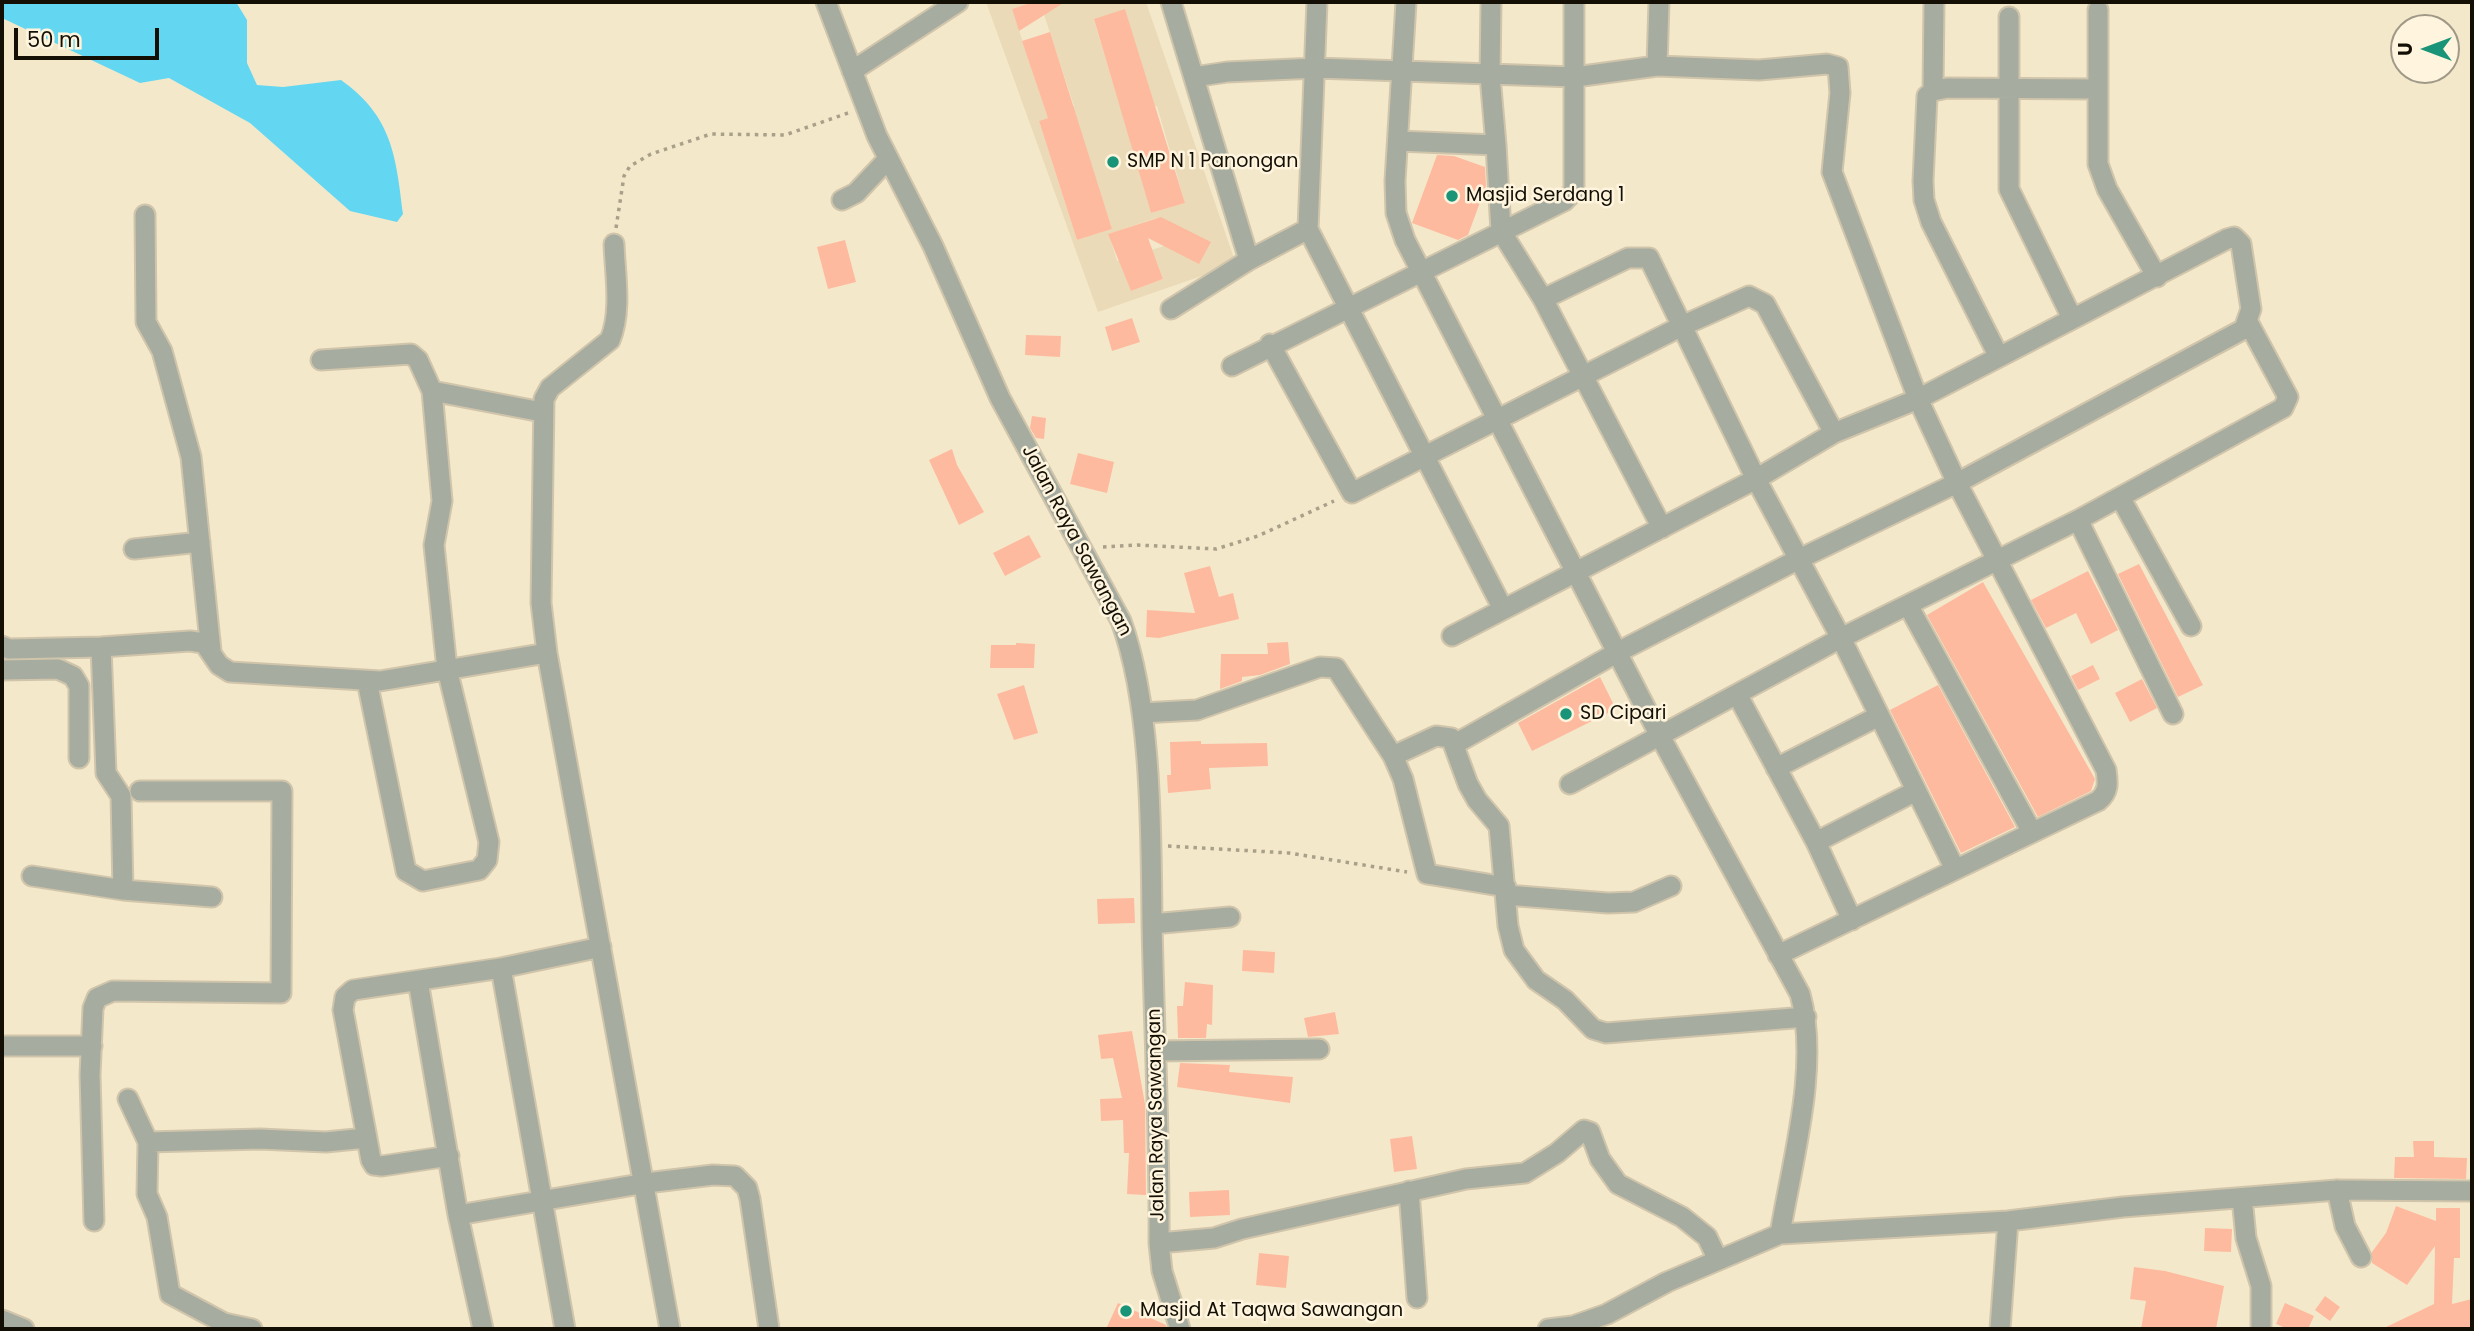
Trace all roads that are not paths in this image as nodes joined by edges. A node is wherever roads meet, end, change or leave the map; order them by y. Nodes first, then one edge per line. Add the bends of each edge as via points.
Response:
1 (826, 2) edge
2 (958, 2) edge
3 (1171, 2) edge
4 (1317, 2) edge
5 (1406, 2) edge
6 (1491, 2) edge
7 (1574, 2) edge
8 (1659, 2) edge
9 (1934, 2) edge
10 (2098, 10) dead end
11 (2009, 17) dead end
12 (1657, 66) junction
13 (1316, 68) junction
14 (852, 71) junction
15 (1404, 72) junction
16 (1490, 76) junction
17 (1575, 77) junction
18 (1194, 78) junction
19 (2009, 89) junction
20 (2098, 89) junction
21 (1933, 91) junction
22 (1398, 141) junction
23 (1496, 145) junction
24 (888, 159) junction
25 (842, 200) dead end
26 (145, 215) dead end
27 (1308, 229) junction
28 (1501, 231) junction
29 (614, 244) road end
30 (1249, 260) junction
31 (1421, 274) junction
32 (2157, 277) junction
33 (1543, 299) junction
34 (1171, 309) dead end
35 (1347, 309) junction
36 (2072, 318) junction
37 (1684, 324) junction
38 (2249, 324) junction
39 (1270, 344) junction
40 (1998, 355) junction
41 (321, 360) dead end
42 (1232, 366) dead end
43 (1583, 376) junction
44 (432, 391) junction
45 (1918, 399) junction
46 (542, 412) junction
47 (1500, 419) junction
48 (1834, 433) junction
49 (1426, 458) junction
50 (1756, 479) junction
51 (1957, 483) junction
52 (2120, 497) junction
53 (2078, 520) junction
54 (1662, 528) junction
55 (200, 542) junction
56 (134, 549) dead end
57 (1797, 560) junction
58 (1998, 561) junction
59 (1574, 571) junction
60 (1909, 607) junction
61 (1503, 609) junction
62 (2191, 626) dead end
63 (1452, 636) dead end
64 (1841, 638) junction
65 (2, 646) edge
66 (101, 648) junction
67 (211, 651) junction
68 (1618, 652) junction
69 (547, 653) junction
70 (447, 669) junction
71 (2, 670) edge
72 (354, 681) junction
73 (1738, 695) junction
74 (1142, 713) junction
75 (2173, 714) dead end
76 (1877, 716) junction
77 (1660, 736) junction
78 (1455, 744) junction
79 (1393, 756) junction
80 (79, 758) dead end
81 (1776, 768) junction
82 (1570, 784) dead end
83 (140, 791) dead end
84 (1916, 791) junction
85 (2032, 832) junction
86 (1816, 842) junction
87 (1955, 869) junction
88 (32, 876) dead end
89 (1671, 886) dead end
90 (123, 890) junction
91 (1506, 891) junction
92 (212, 897) dead end
93 (1230, 917) dead end
94 (1852, 920) junction
95 (1152, 923) junction
96 (601, 947) junction
97 (1778, 955) junction
98 (501, 968) junction
99 (418, 981) junction
100 (1806, 1017) junction
101 (2, 1046) edge
102 (92, 1046) junction
103 (1319, 1049) dead end
104 (1156, 1051) junction
105 (128, 1100) dead end
106 (366, 1138) junction
107 (148, 1142) junction
108 (449, 1156) junction
109 (646, 1183) junction
110 (2337, 1190) junction
111 (1409, 1191) junction
112 (2472, 1191) edge
113 (2242, 1198) junction
114 (543, 1199) junction
115 (458, 1215) junction
116 (94, 1221) dead end
117 (2008, 1221) junction
118 (1780, 1234) junction
119 (1159, 1242) junction
120 (2361, 1257) dead end
121 (1718, 1260) junction
122 (1417, 1298) dead end
123 (2, 1320) edge
124 (23, 1329) edge
125 (252, 1329) edge
126 (483, 1329) edge
127 (565, 1329) edge
128 (670, 1329) edge
129 (769, 1329) edge
130 (1180, 1329) edge
131 (1548, 1329) edge
132 (2000, 1329) edge
133 (2261, 1329) edge

1 - 14 street, Jalan Raya Sawangan
2 - 14 street
3 - 18 street
4 - 13 street
5 - 15 street
6 - 16 street
7 - 17 street
8 - 12 street
9 - 21 street
10 - 20 street
11 - 19 street
12 - 17 street
12 - 45 street via 1838,67 1841,76 1832,172
13 - 15 street
13 - 18 street
13 - 27 street
14 - 24 street, Jalan Raya Sawangan
15 - 16 street
15 - 22 street
16 - 17 street
16 - 23 street
17 - 28 street via 1574,191 1564,201
18 - 30 street
19 - 20 street
19 - 21 street
19 - 36 street via 2009,189
20 - 32 street via 2096,152 2101,177
21 - 40 street via 1924,107 1924,200
22 - 23 street
22 - 31 street via 1396,213
23 - 28 street
24 - 25 street via 863,187
24 - 74 street, Jalan Raya Sawangan via 933,246 1000,398 1126,634
26 - 55 street via 146,322 162,351 176,395 191,457
27 - 30 street
27 - 35 street
28 - 31 street
28 - 33 street
29 - 46 street via 616,291 610,340 551,388
30 - 34 street
31 - 35 street
31 - 47 street
32 - 36 street
32 - 38 street via 2234,237 2244,251
33 - 37 street via 1628,258 1643,257 1653,262
33 - 43 street
35 - 39 street
35 - 49 street
36 - 40 street
37 - 43 street
37 - 48 street via 1741,297 1760,299
37 - 50 street
38 - 51 street
38 - 52 street via 2288,403
39 - 42 street
39 - 49 street via 1352,493
40 - 45 street
41 - 44 street via 411,354
43 - 47 street
43 - 54 street
44 - 46 street
44 - 70 street via 442,501 434,545
45 - 48 street
45 - 51 street
46 - 69 street via 541,603
47 - 49 street
47 - 59 street
48 - 50 street
49 - 61 street
50 - 54 street
50 - 57 street
51 - 57 street
51 - 58 street
52 - 53 street
52 - 62 street
53 - 58 street
53 - 75 street
54 - 59 street
55 - 56 street
55 - 67 street
57 - 64 street
57 - 68 street
58 - 60 street
58 - 85 street via 2106,770 2105,795
59 - 61 street
59 - 68 street
60 - 64 street
60 - 85 street
61 - 63 street
64 - 73 street
64 - 76 street
65 - 66 street
66 - 67 street via 190,641 204,643
66 - 90 street via 106,773 121,796
67 - 72 street via 230,672
68 - 77 street
68 - 78 street
69 - 70 street
69 - 96 street
70 - 72 street
70 - 72 street via 488,854 479,870 423,881 406,871
71 - 80 street via 58,669 73,676 79,685
73 - 77 street
73 - 81 street
74 - 79 street via 1197,710 1320,667 1336,668
74 - 95 street, Jalan Raya Sawangan
76 - 81 street
76 - 84 street
77 - 82 street
77 - 97 street
78 - 79 street via 1451,738 1436,736
78 - 91 street via 1468,784 1499,826
79 - 91 street via 1427,874
81 - 86 street
83 - 102 street via 282,791 281,993 113,991 97,998 93,1008
84 - 86 street
84 - 87 street
85 - 87 street
86 - 94 street
87 - 94 street
88 - 90 street
89 - 91 street via 1634,902 1608,903
90 - 92 street
91 - 100 street via 1514,950 1536,980 1565,1000 1593,1029 1606,1033
93 - 95 street
94 - 97 street
95 - 104 street, Jalan Raya Sawangan
96 - 98 street
96 - 109 street
97 - 100 street via 1800,994
98 - 99 street
98 - 114 street
99 - 106 street via 353,990 345,997 343,1010
99 - 108 street
100 - 118 street via 1807,1065
101 - 102 street
102 - 116 street
103 - 104 street
104 - 119 street, Jalan Raya Sawangan
105 - 107 street
106 - 107 street
106 - 108 street via 374,1165
107 - 125 street via 147,1194 157,1217 170,1294 224,1323
108 - 115 street
109 - 114 street
109 - 128 street
109 - 129 street via 713,1175 743,1181 750,1199
110 - 112 street
110 - 113 street
110 - 120 street via 2345,1226
111 - 119 street via 1214,1238
111 - 121 street via 1525,1173 1557,1153 1580,1131 1588,1130 1600,1159 1618,1184 1682,1217 1707,1237
111 - 122 street
113 - 117 street
113 - 133 street via 2246,1238 2260,1280
114 - 115 street
114 - 127 street
115 - 126 street
117 - 118 street
117 - 132 street
118 - 121 street
119 - 130 street, Jalan Raya Sawangan via 1162,1271
121 - 131 street via 1607,1314
123 - 124 street

